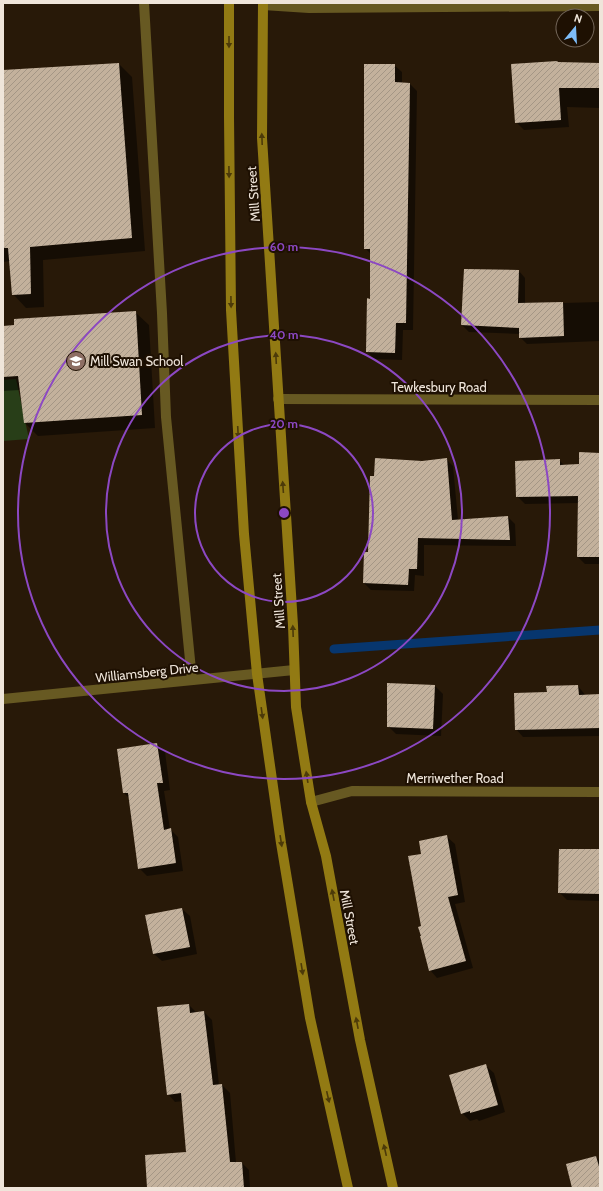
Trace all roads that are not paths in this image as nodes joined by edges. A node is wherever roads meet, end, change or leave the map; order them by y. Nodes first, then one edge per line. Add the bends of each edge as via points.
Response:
1 (144, 3) edge
2 (229, 3) edge
3 (263, 4) edge
4 (600, 6) edge
5 (278, 399) junction
6 (600, 400) edge
7 (294, 670) junction
8 (257, 674) junction
9 (192, 680) junction
10 (3, 700) edge
11 (600, 792) edge
12 (311, 802) junction
13 (348, 1188) edge
14 (393, 1188) edge

1 - 9 street via 166,417
2 -> 8 main road, Mill Street via 231,310 244,534
3 - 4 street via 309,8
5 -> 3 main road, Mill Street via 262,138
5 - 6 street, Tewkesbury Road
7 -> 5 main road, Mill Street
7 - 8 street, Williamsberg Drive
12 -> 7 main road, Mill Street via 296,707
8 - 9 street, Williamsberg Drive
8 -> 13 main road, Mill Street via 281,843 310,1018
9 - 10 street, Williamsberg Drive
11 - 12 street, Merriwether Road via 352,791
14 -> 12 main road, Mill Street via 360,1040 326,856

